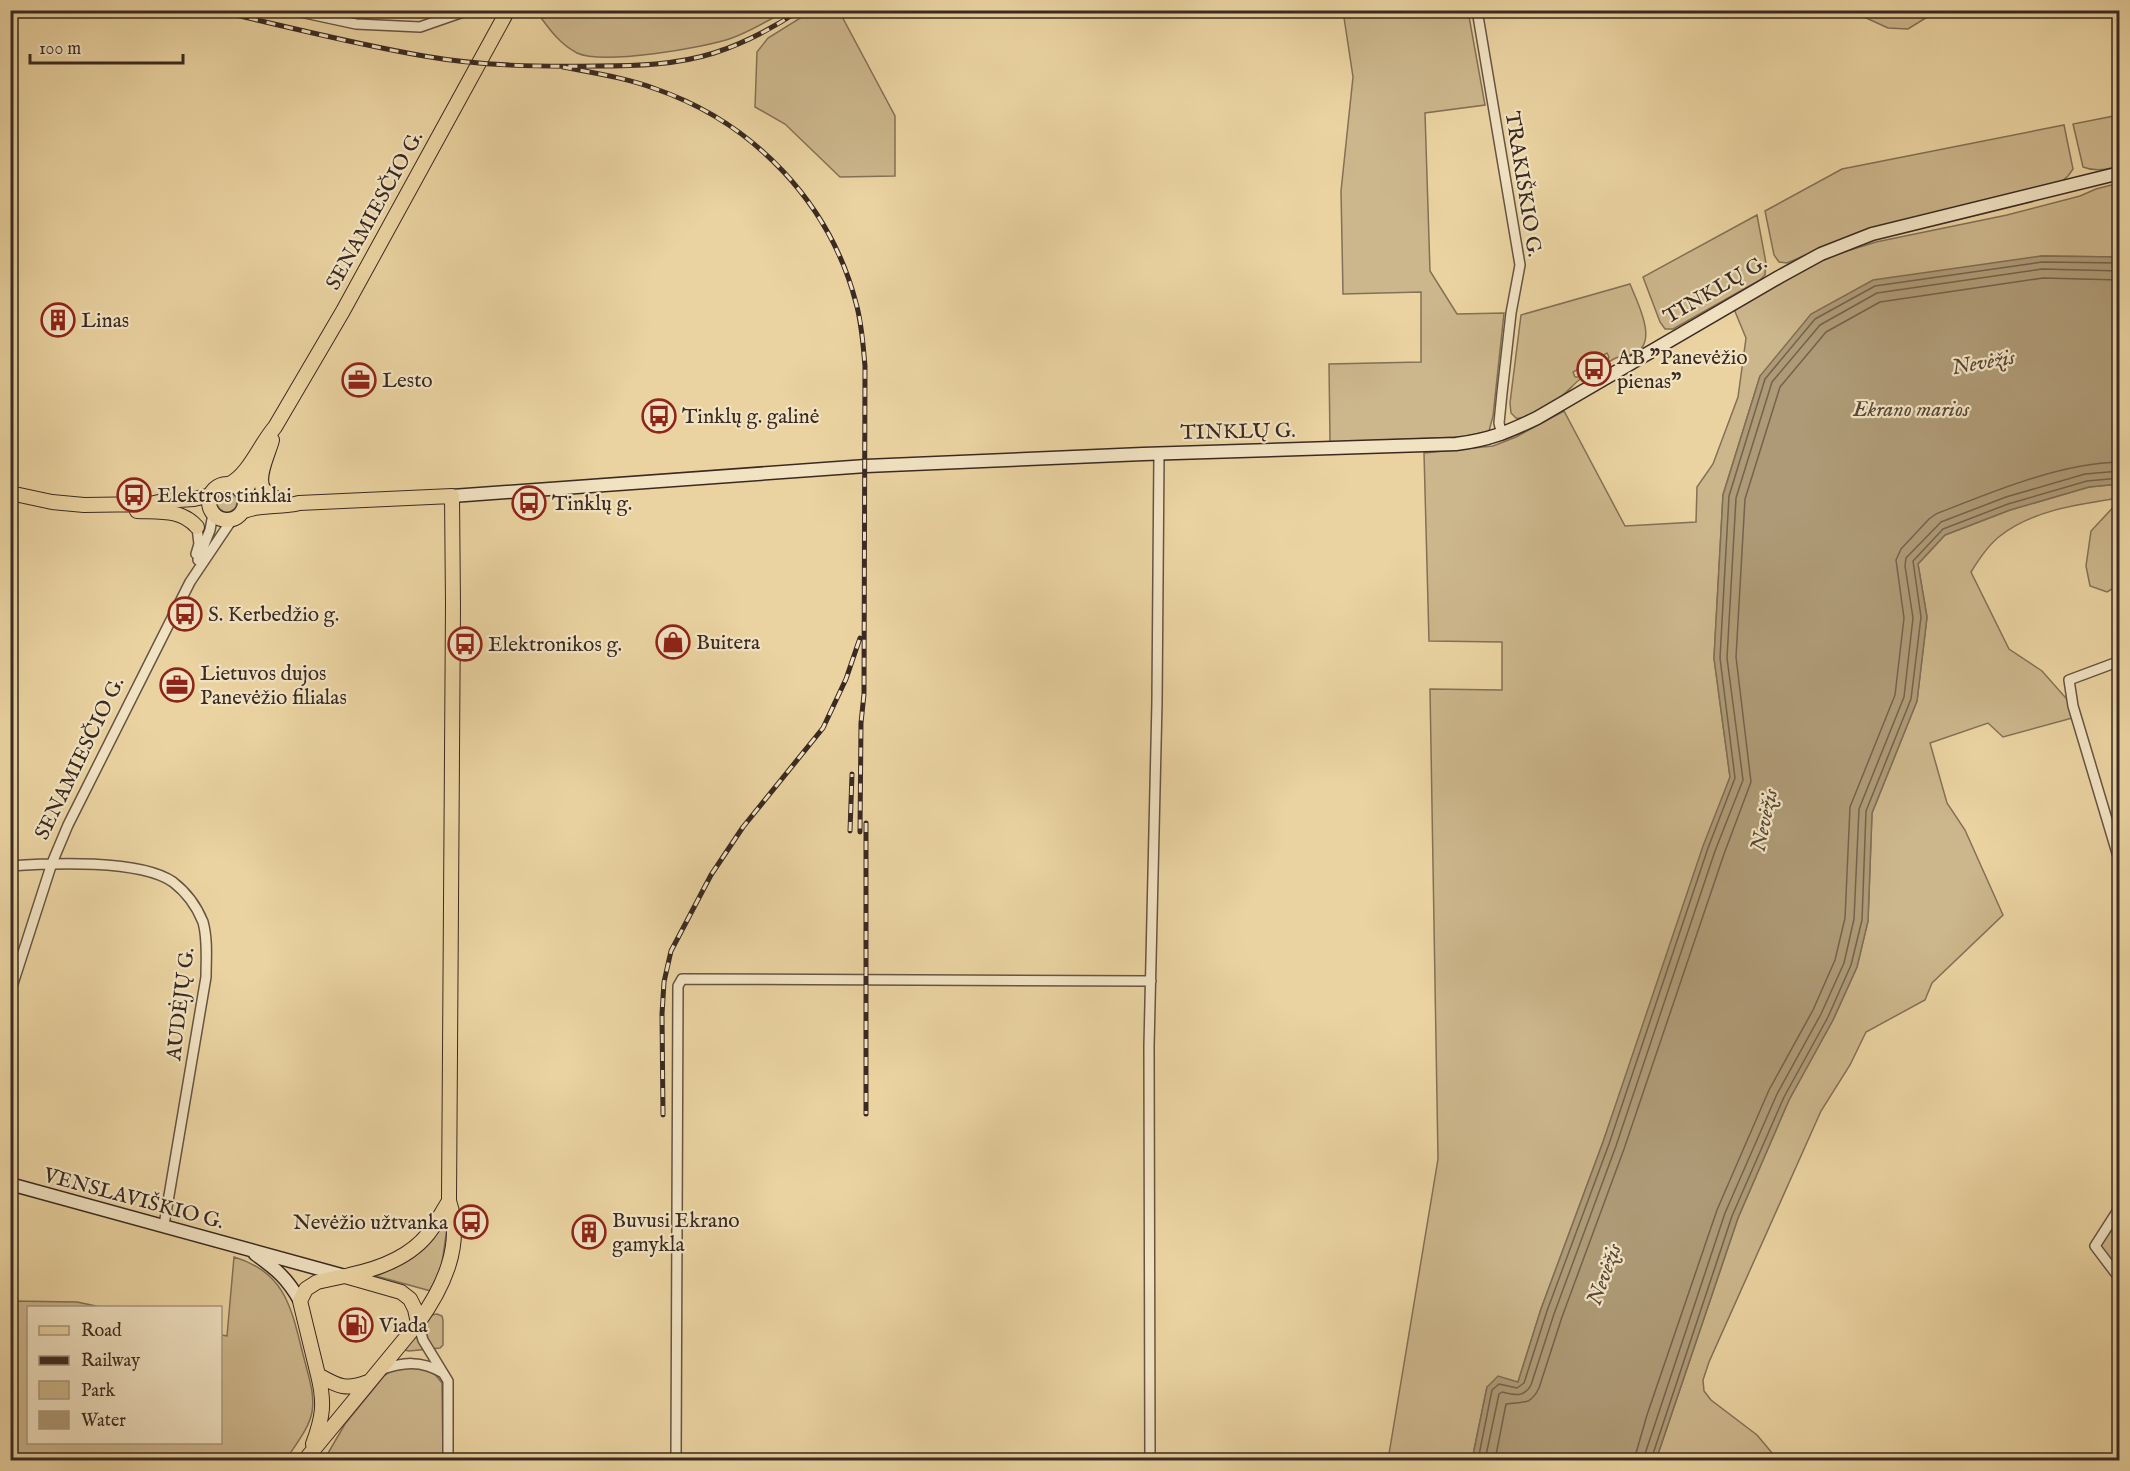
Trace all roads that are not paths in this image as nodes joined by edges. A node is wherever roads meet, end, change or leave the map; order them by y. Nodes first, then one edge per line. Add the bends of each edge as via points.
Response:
1 (291, 10) edge
2 (469, 10) edge
3 (1478, 10) edge
4 (503, 12) edge
5 (2120, 173) edge
6 (273, 434) junction
7 (1502, 435) junction
8 (1159, 453) junction
9 (229, 484) junction
10 (10, 493) edge
11 (211, 495) junction
12 (244, 495) junction
13 (452, 496) junction
14 (277, 499) junction
15 (299, 503) junction
16 (150, 504) junction
17 (109, 505) junction
18 (244, 511) junction
19 (212, 512) junction
20 (231, 521) junction
21 (197, 527) joint
22 (193, 571) junction
23 (190, 582) junction
24 (2120, 662) edge
25 (52, 863) junction
26 (2120, 863) edge
27 (10, 866) edge
28 (1151, 981) junction
29 (10, 993) edge
30 (10, 1184) edge
31 (449, 1202) junction
32 (2120, 1207) edge
33 (164, 1225) junction
34 (247, 1248) junction
35 (345, 1276) junction
36 (2120, 1279) edge
37 (300, 1301) junction
38 (418, 1323) junction
39 (446, 1374) junction
40 (318, 1375) junction
41 (372, 1377) junction
42 (306, 1459) edge
43 (448, 1461) edge
44 (676, 1461) edge
45 (1150, 1461) edge

1 - 2 street via 356,24 420,27
3 - 7 street, TRAKIŠKIO G. via 1520,265 1502,393
4 - 6 main road, SENAMIESČIO G.
5 - 7 main road, TINKLŲ G. via 1872,234 1821,254
6 - 9 main road, SENAMIESČIO G. via 266,438 241,477
6 - 12 main road, SENAMIESČIO G.
6 - 14 main road, SENAMIESČIO G. via 260,477 265,491
7 - 8 main road, TINKLŲ G. via 1456,444
8 - 13 main road, TINKLŲ G. via 866,466
8 - 28 street
9 - 11 main road, SENAMIESČIO G. via 218,487
9 - 12 main road
10 - 17 main road via 68,504
11 - 16 main road
11 - 19 main road, SENAMIESČIO G.
12 - 14 main road, TINKLŲ G.
12 - 18 main road, SENAMIESČIO G.
13 - 15 main road, TINKLŲ G.
13 - 31 main road
14 - 15 main road, TINKLŲ G.
15 - 18 main road, TINKLŲ G.
16 - 17 main road
16 - 19 main road
17 - 21 main road via 125,510 175,513
18 - 20 main road, SENAMIESČIO G.
19 - 20 main road via 220,520
19 - 22 street, SENAMIESČIO G. via 210,530
20 - 23 street, SENAMIESČIO G.
21 - 22 street, SENAMIESČIO G. via 199,544
22 - 23 street, SENAMIESČIO G.
23 - 25 street, SENAMIESČIO G.
24 - 26 street via 2068,680
25 - 27 street, AUDĖJŲ G.
25 - 29 street, SENAMIESČIO G.
25 - 33 street, AUDĖJŲ G. via 94,864 154,874 184,892 203,923 206,977
28 - 44 street via 682,979 678,986
28 - 45 street
30 - 33 main road, VENSLAVIŠKIO G.
31 - 35 main road via 429,1233 407,1253 387,1264
31 - 38 main road via 453,1214 451,1254 436,1298
32 - 36 street via 2096,1246
33 - 34 main road, VENSLAVIŠKIO G.
34 - 35 main road, VENSLAVIŠKIO G.
34 - 37 main road, VENSLAVIŠKIO G. via 279,1270
35 - 37 main road via 317,1282 306,1289
35 - 38 main road via 401,1292 410,1299
37 - 40 main road
38 - 39 street via 423,1340
38 - 41 main road
39 - 41 street via 407,1363
39 - 43 street
40 - 41 main road via 348,1388
40 - 42 main road via 323,1412
41 - 42 main road

